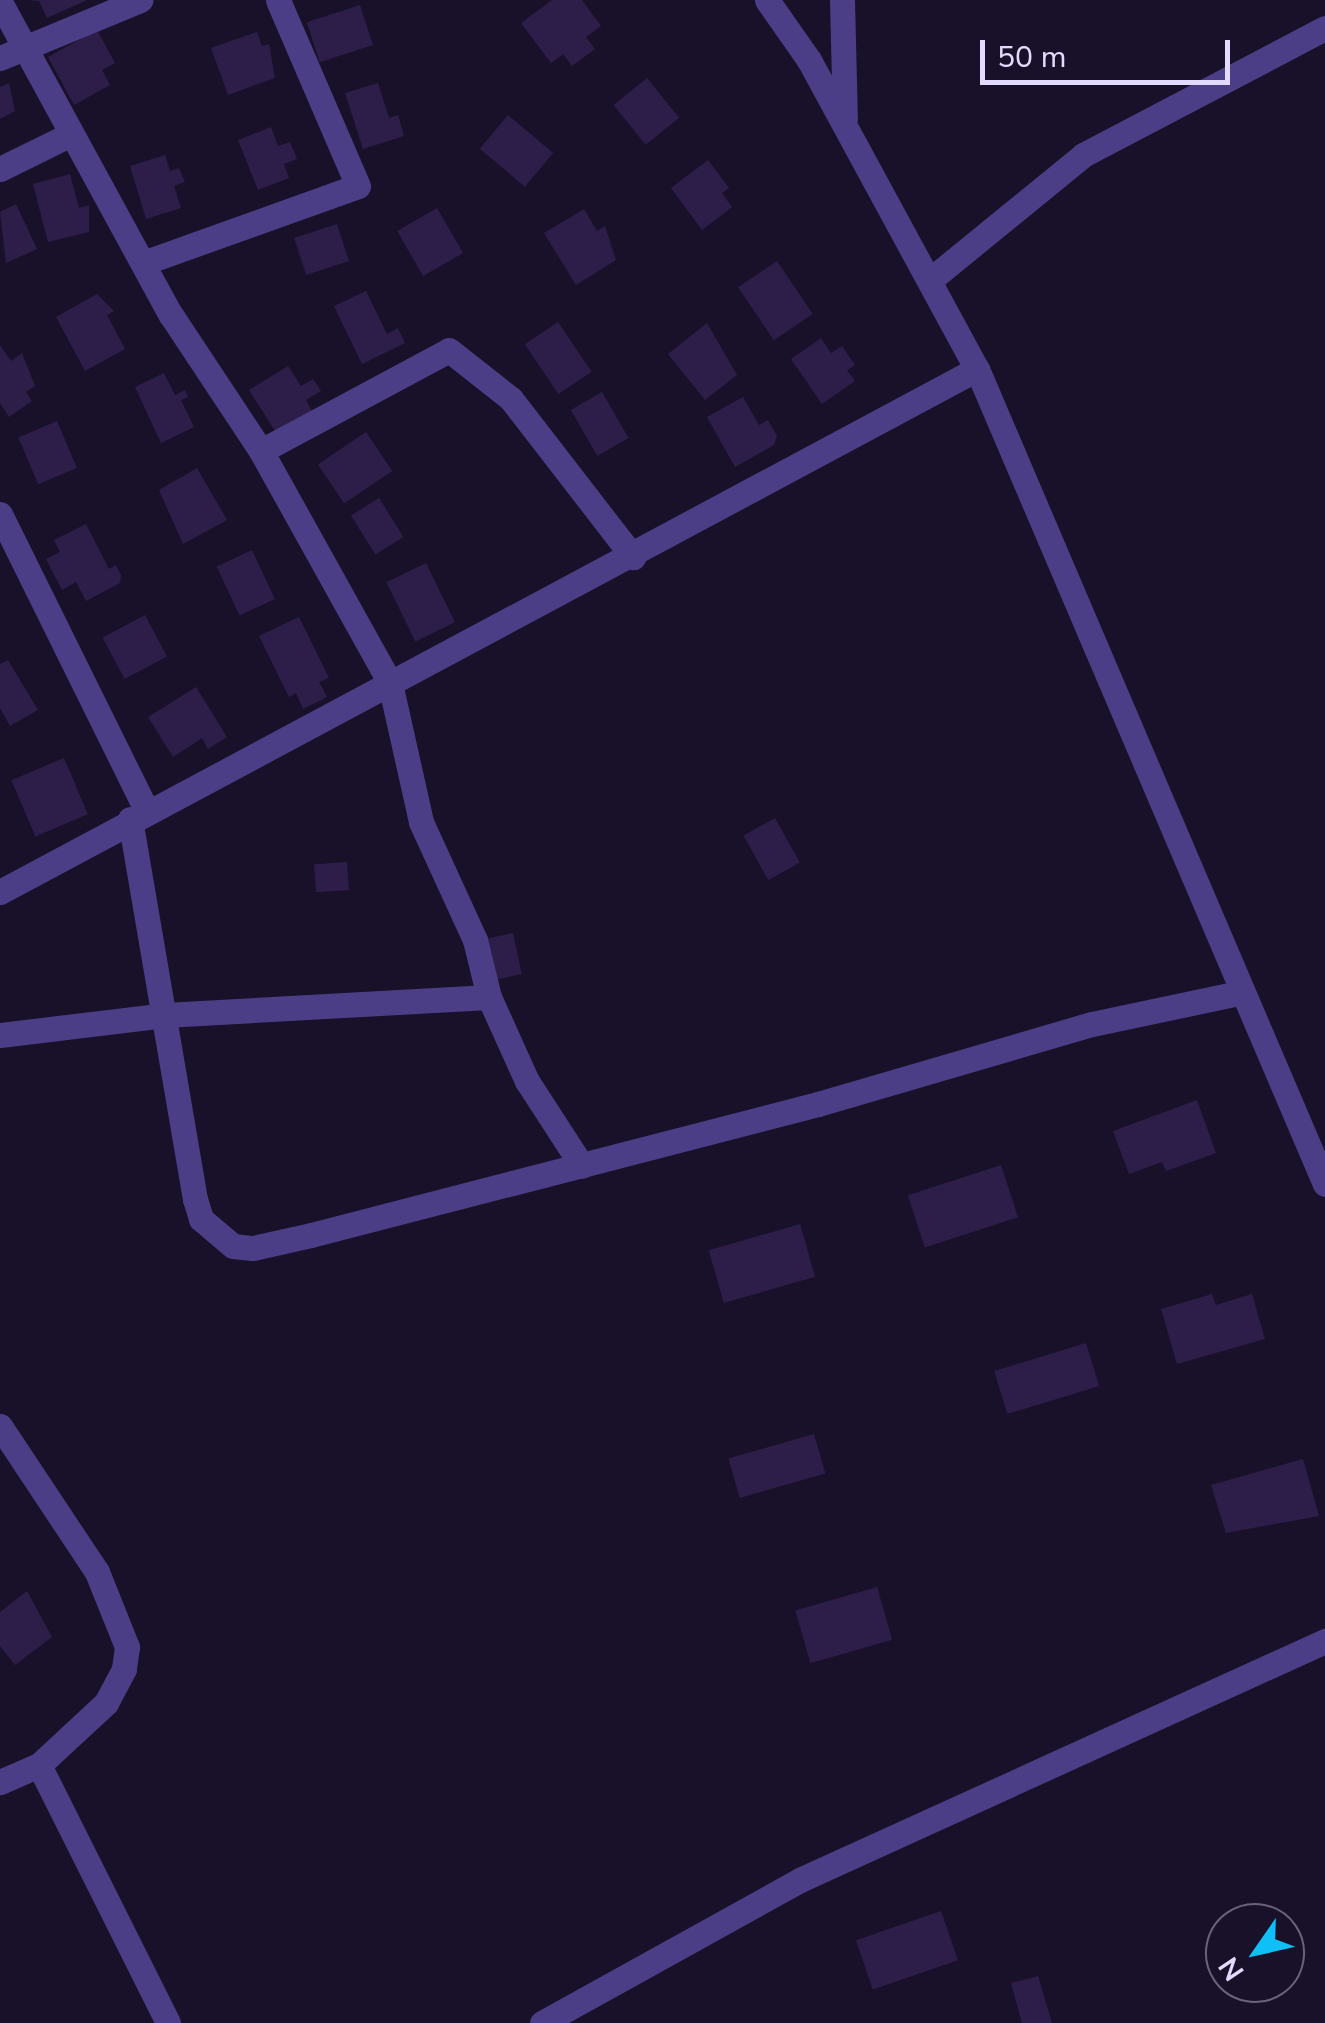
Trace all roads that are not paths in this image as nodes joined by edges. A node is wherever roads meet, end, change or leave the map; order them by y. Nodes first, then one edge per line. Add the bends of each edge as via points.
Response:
1 (140, 0) edge
2 (278, 0) edge
3 (767, 0) edge
4 (842, 0) edge
5 (0, 2) edge
6 (1325, 28) edge
7 (11, 54) edge
8 (845, 124) junction
9 (71, 134) junction
10 (0, 169) edge
11 (143, 264) junction
12 (930, 280) junction
13 (977, 369) junction
14 (261, 451) junction
15 (0, 514) edge
16 (633, 557) junction
17 (390, 683) junction
18 (138, 814) junction
19 (0, 892) edge
20 (1239, 993) junction
21 (489, 998) junction
22 (165, 1015) junction
23 (0, 1035) edge
24 (582, 1166) junction
25 (1325, 1184) edge
26 (0, 1426) edge
27 (1325, 1640) edge
28 (39, 1766) junction
29 (0, 1782) edge
30 (168, 2023) edge
31 (542, 2023) edge

1 - 7 street
2 - 11 street via 358,186
3 - 8 street
4 - 8 street
5 - 7 street
6 - 12 street via 1083,156
7 - 9 street
8 - 12 street
9 - 10 street
9 - 11 street
11 - 14 street
12 - 13 street
13 - 16 street
13 - 20 street
14 - 16 street via 449,350 511,399
14 - 17 street
15 - 18 street
16 - 17 street
17 - 18 street
17 - 21 street via 421,822 476,940
18 - 19 street
18 - 22 street
20 - 24 street via 1074,1029
20 - 25 street
21 - 22 street
21 - 24 street via 527,1081
22 - 23 street
22 - 24 street via 194,1199 201,1219 233,1246 253,1248
26 - 28 street via 96,1572 127,1647 106,1703
27 - 31 street via 802,1880
28 - 29 street
28 - 30 street

